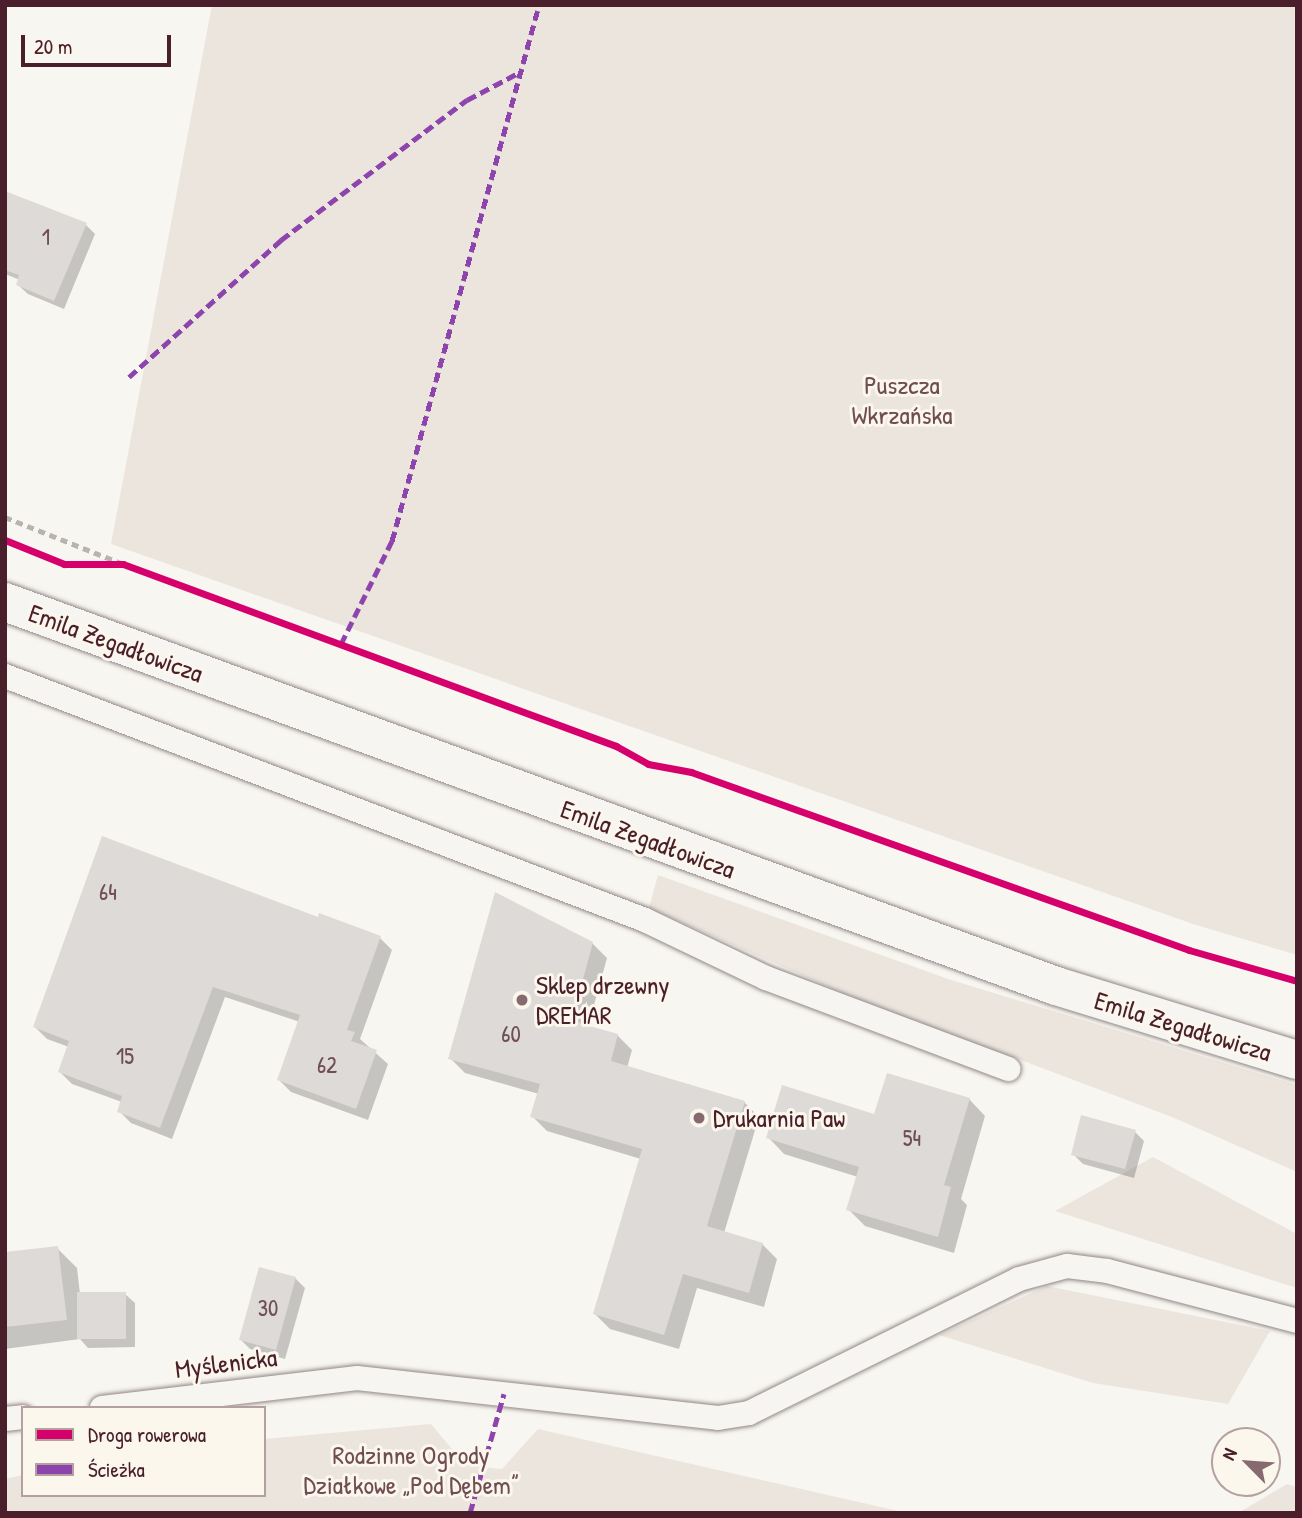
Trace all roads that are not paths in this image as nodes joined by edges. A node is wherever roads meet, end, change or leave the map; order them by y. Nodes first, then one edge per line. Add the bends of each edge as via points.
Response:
1 (5, 602) edge
2 (5, 676) edge
3 (1297, 1060) edge
4 (1008, 1069) dead end
5 (1297, 1321) edge
6 (119, 1406) edge

1 - 3 main road, Emila Zegadłowicza via 1030,977
2 - 4 lane via 645,920 766,978
5 - 6 lane, Myślenicka via 1107,1271 1067,1266 1019,1279 749,1413 728,1416 357,1378

